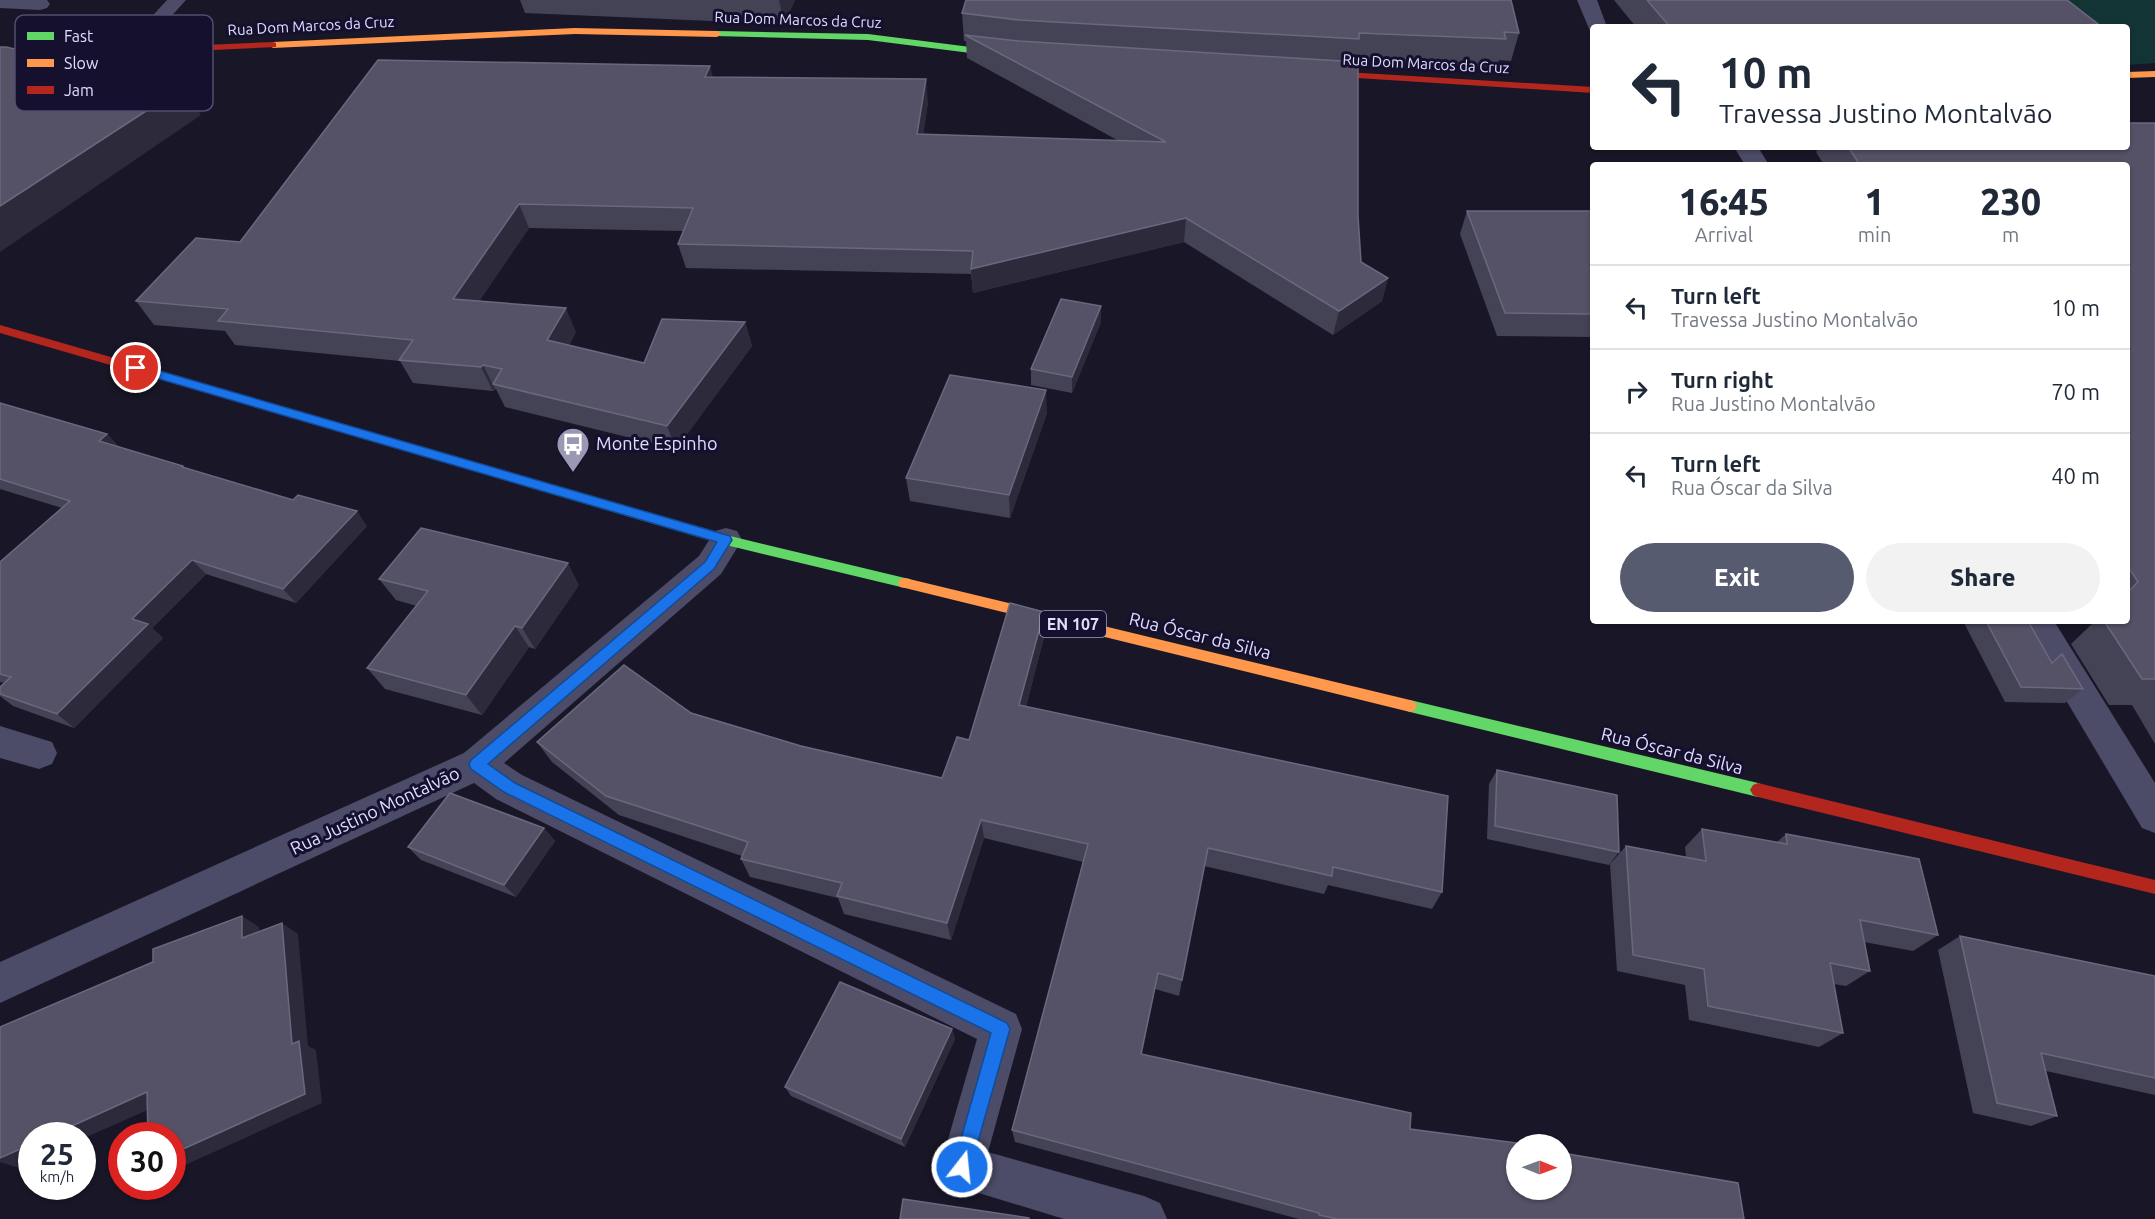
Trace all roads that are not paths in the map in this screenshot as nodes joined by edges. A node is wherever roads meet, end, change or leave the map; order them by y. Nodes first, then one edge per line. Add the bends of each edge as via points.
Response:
1 (177, 0) edge
2 (1587, 0) edge
3 (0, 2) edge
4 (40, 4) dead end
5 (163, 15) edge
6 (1596, 24) edge
7 (213, 48) edge
8 (15, 56) edge
9 (1020, 56) edge
10 (0, 57) edge
11 (1294, 72) edge
12 (2155, 74) edge
13 (2130, 75) edge
14 (1590, 90) edge
15 (0, 329) edge
16 (726, 540) junction
17 (2038, 624) edge
18 (0, 742) edge
19 (39, 753) dead end
20 (477, 764) junction
21 (2155, 816) edge
22 (2155, 887) edge
23 (0, 982) edge
24 (1144, 1219) edge

1 - 5 lane
2 - 6 street
3 - 4 street
7 - 9 main road, Rua Dom Marcos da Cruz via 575,31 868,37
8 - 10 main road, Rua Dom Marcos da Cruz
11 - 14 main road, Rua Dom Marcos da Cruz
12 - 13 main road
15 - 16 main road, Rua Óscar da Silva / EN 107
16 - 20 street, Rua Justino Montalvão via 710,565
16 - 22 main road, Rua Óscar da Silva / EN 107
17 - 21 street
18 - 19 street
20 - 23 street, Rua Justino Montalvão
20 - 24 street via 509,787 1001,1029 962,1167

